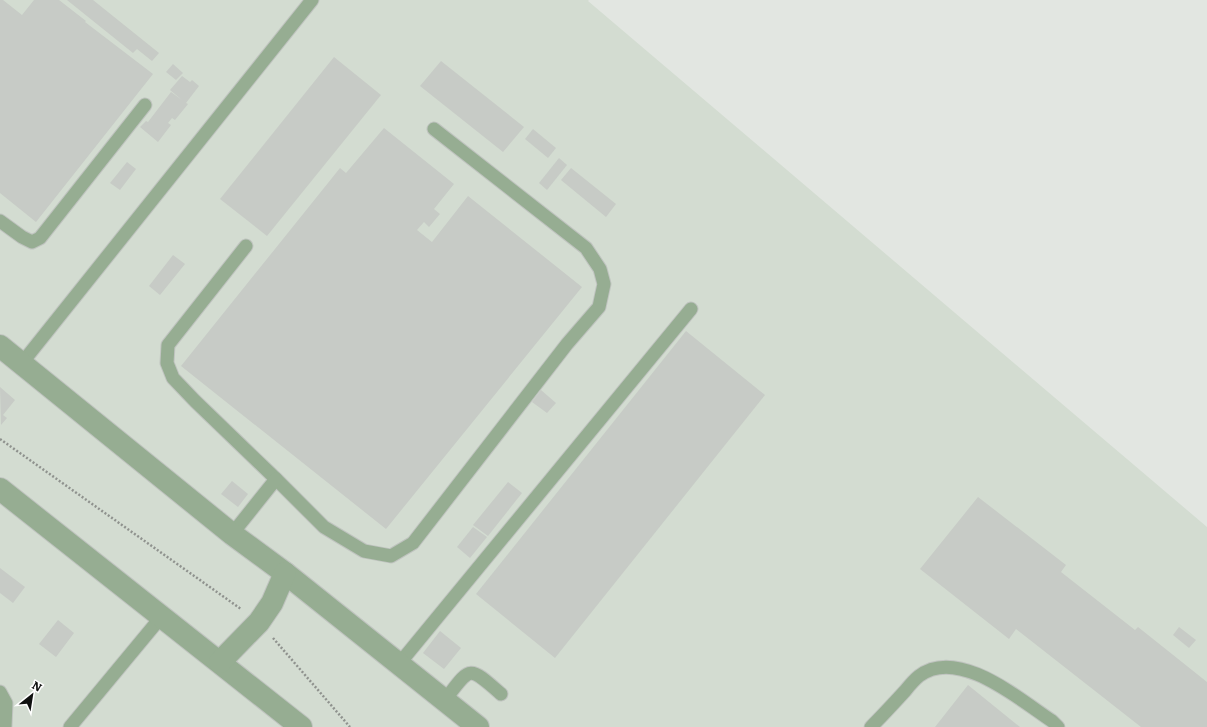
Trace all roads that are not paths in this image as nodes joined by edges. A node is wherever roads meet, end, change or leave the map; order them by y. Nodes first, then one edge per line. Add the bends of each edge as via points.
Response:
1 (312, 0) edge
2 (145, 105) dead end
3 (434, 129) dead end
4 (0, 221) edge
5 (246, 246) dead end
6 (692, 309) dead end
7 (0, 346) edge
8 (22, 363) junction
9 (276, 479) junction
10 (0, 488) edge
11 (232, 534) junction
12 (286, 572) junction
13 (162, 616) junction
14 (220, 662) junction
15 (399, 664) junction
16 (0, 692) edge
17 (501, 694) dead end
18 (445, 700) junction
19 (5, 727) edge
20 (70, 727) edge
21 (301, 727) edge
22 (478, 727) edge
23 (871, 727) edge
24 (1058, 727) edge

1 - 8 lane
2 - 4 lane via 40,238 32,242
3 - 9 lane via 586,248 600,269 604,284 600,307 562,350 413,543 391,556 364,551 324,527
5 - 9 lane via 168,345 167,363 173,378 194,401
6 - 15 lane
7 - 8 street
8 - 11 street
9 - 11 lane
10 - 13 street
11 - 12 street
12 - 14 street via 272,603 259,622
12 - 15 street
13 - 14 street
13 - 20 lane
14 - 21 street
15 - 18 street
16 - 19 lane via 6,703
17 - 18 lane via 481,676 468,673
18 - 22 street
23 - 24 lane via 919,676 935,668 952,667 971,672 1000,686

